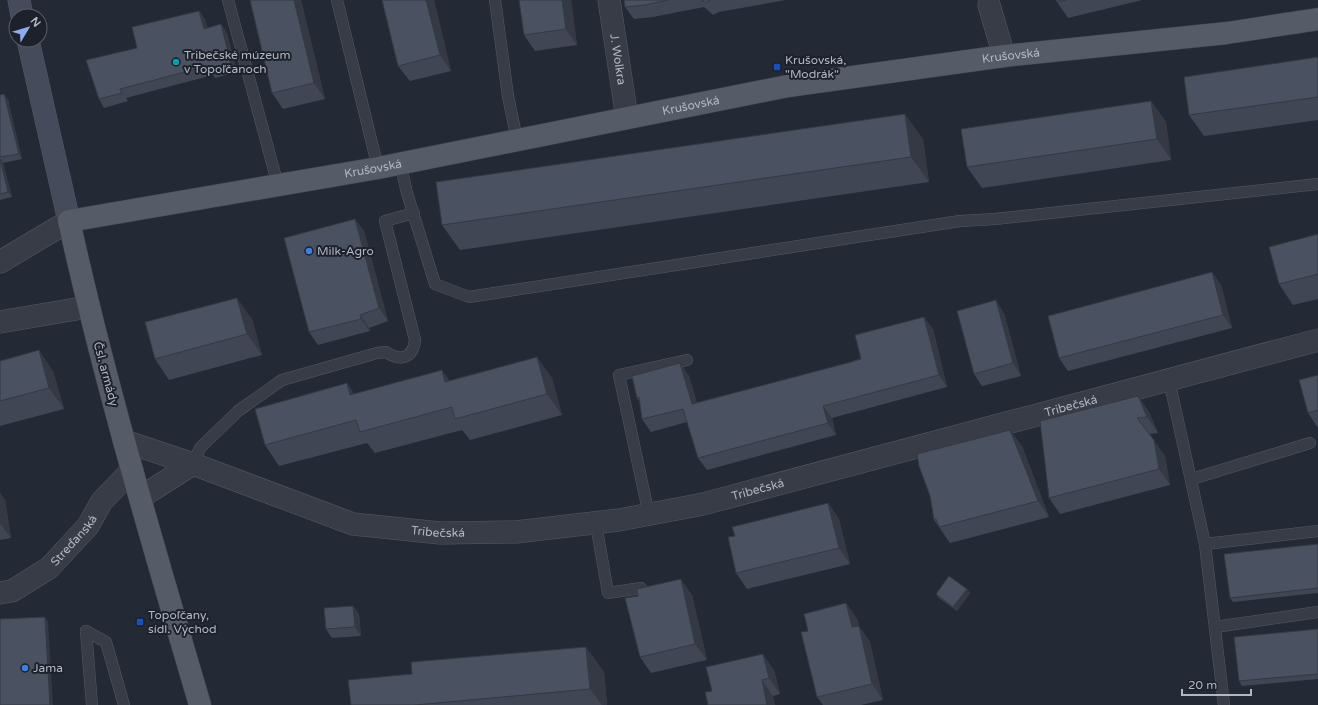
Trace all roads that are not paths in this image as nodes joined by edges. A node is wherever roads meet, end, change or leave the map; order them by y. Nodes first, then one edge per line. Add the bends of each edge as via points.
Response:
1 (228, 0) edge
2 (337, 0) edge
3 (495, 0) edge
4 (609, 0) edge
5 (989, 2) edge
6 (1318, 19) edge
7 (30, 48) edge
8 (1004, 56) junction
9 (627, 118) junction
10 (517, 140) junction
11 (400, 163) junction
12 (378, 168) junction
13 (1318, 184) edge
14 (278, 185) junction
15 (414, 213) junction
16 (68, 221) junction
17 (0, 262) edge
18 (88, 307) junction
19 (0, 322) edge
20 (1318, 340) edge
21 (687, 360) dead end
22 (1169, 380) junction
23 (124, 441) junction
24 (1310, 443) dead end
25 (193, 464) junction
26 (132, 470) junction
27 (1192, 479) junction
28 (140, 497) junction
29 (649, 515) junction
30 (596, 524) junction
31 (1318, 530) edge
32 (1205, 544) junction
33 (641, 588) edge
34 (0, 593) edge
35 (1318, 612) edge
36 (1214, 627) junction
37 (92, 705) edge
38 (124, 705) edge
39 (200, 705) edge
40 (1224, 705) edge

1 - 14 lane
2 - 12 lane
3 - 10 lane via 508,96
4 - 9 street, J. Wolkra
5 - 8 street
6 - 8 main road, Krušovská via 1227,33
7 - 16 main road, Čsl. armády
8 - 9 main road, Krušovská via 788,86
9 - 10 main road, Krušovská
10 - 11 main road, Krušovská
11 - 12 main road, Krušovská
11 - 15 lane
12 - 14 main road, Krušovská
13 - 15 lane via 996,220 960,221 469,297 434,284
14 - 16 main road, Krušovská
15 - 25 lane via 385,221 416,340 409,355 394,357 386,352 377,353 282,380 232,416 200,448
16 - 17 street
16 - 18 main road, Čsl. armády
18 - 19 street
18 - 23 main road, Čsl. armády
20 - 22 street, Tribečská
21 - 29 lane via 619,375
22 - 27 lane
22 - 29 street, Tribečská via 704,504
23 - 25 street, Tribečská
23 - 26 main road, Čsl. armády
24 - 27 lane
25 - 28 street
25 - 30 street, Tribečská via 353,524 447,533 516,532
26 - 28 main road, Čsl. armády
26 - 34 street, Streďanská via 102,501 88,526 49,568 12,591
27 - 32 lane
28 - 39 main road, Čsl. armády
29 - 30 street, Tribečská
30 - 33 lane via 608,594
31 - 32 lane
32 - 36 lane
35 - 36 lane
36 - 40 lane
37 - 38 lane via 86,631 106,642

